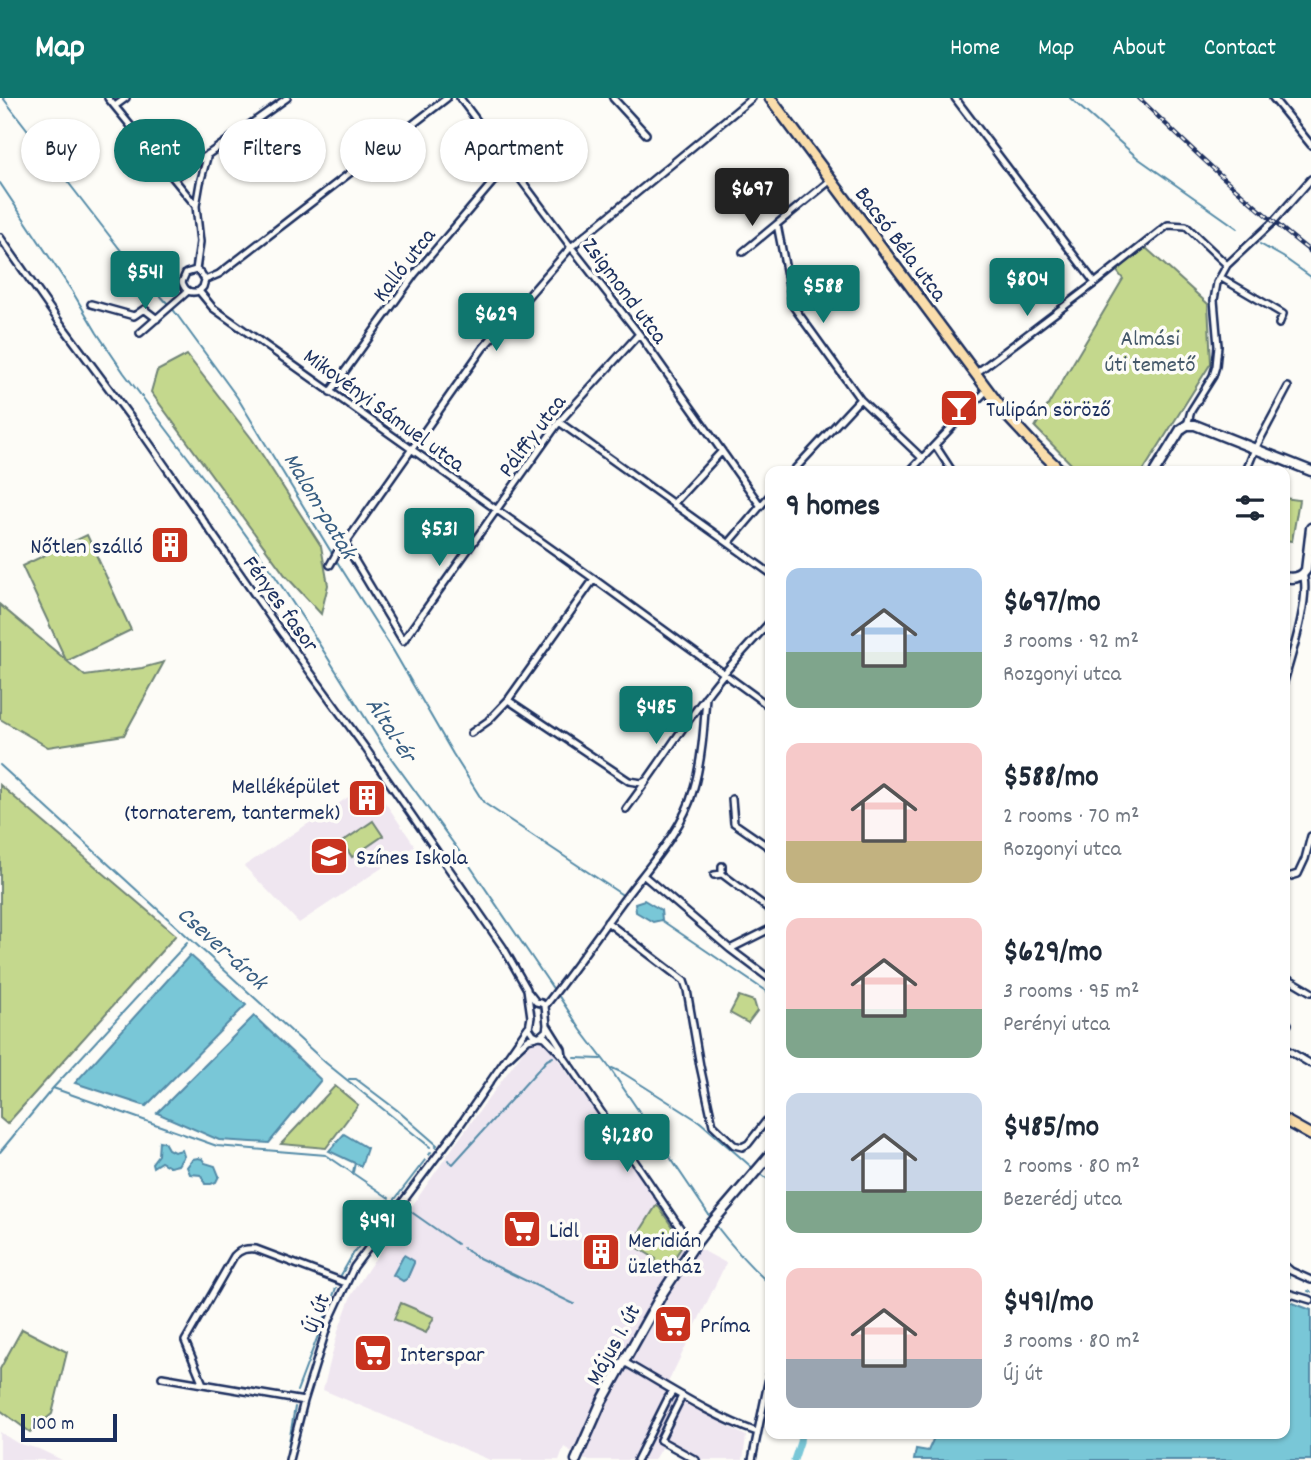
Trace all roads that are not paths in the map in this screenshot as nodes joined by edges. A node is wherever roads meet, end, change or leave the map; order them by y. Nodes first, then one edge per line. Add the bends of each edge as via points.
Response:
1 (108, 98) edge
2 (126, 98) edge
3 (287, 98) edge
4 (447, 98) edge
5 (460, 98) edge
6 (614, 98) edge
7 (752, 98) edge
8 (770, 98) edge
9 (955, 98) edge
10 (1273, 98) edge
11 (115, 106) junction
12 (126, 119) edge
13 (476, 119) edge
14 (646, 134) dead end
15 (1311, 145) edge
16 (208, 154) junction
17 (205, 156) edge
18 (1311, 179) edge
19 (831, 180) junction
20 (178, 182) edge
21 (493, 182) edge
22 (523, 182) edge
23 (197, 206) junction
24 (777, 224) junction
25 (0, 237) edge
26 (571, 247) junction
27 (743, 252) dead end
28 (1227, 265) junction
29 (196, 270) junction
30 (1220, 277) junction
31 (205, 280) junction
32 (1095, 283) junction
33 (199, 291) junction
34 (188, 292) junction
35 (91, 304) dead end
36 (157, 319) junction
37 (1279, 324) dead end
38 (140, 333) dead end
39 (639, 334) junction
40 (975, 374) junction
41 (1288, 387) dead end
42 (987, 390) junction
43 (330, 392) junction
44 (860, 399) junction
45 (559, 422) junction
46 (1187, 425) junction
47 (935, 445) junction
48 (1255, 449) junction
49 (411, 450) junction
50 (722, 451) junction
51 (922, 458) junction
52 (798, 466) edge
53 (915, 466) edge
54 (949, 466) edge
55 (1056, 466) edge
56 (1158, 466) edge
57 (1248, 466) edge
58 (1311, 471) edge
59 (765, 500) edge
60 (673, 504) junction
61 (760, 505) junction
62 (497, 510) junction
63 (1311, 528) edge
64 (729, 543) junction
65 (345, 544) junction
66 (330, 565) dead end
67 (765, 569) edge
68 (1303, 573) junction
69 (1290, 578) edge
70 (594, 579) junction
71 (1303, 613) junction
72 (1311, 616) edge
73 (765, 628) edge
74 (1290, 660) edge
75 (724, 673) junction
76 (706, 696) junction
77 (508, 700) junction
78 (765, 703) edge
79 (471, 733) dead end
80 (650, 777) junction
81 (732, 799) dead end
82 (626, 809) dead end
83 (1311, 836) edge
84 (765, 845) edge
85 (722, 866) dead end
86 (722, 874) junction
87 (643, 875) junction
88 (714, 875) dead end
89 (1290, 876) edge
90 (765, 906) edge
91 (607, 922) junction
92 (765, 932) edge
93 (730, 949) junction
94 (765, 975) edge
95 (1290, 980) edge
96 (1311, 992) edge
97 (529, 993) junction
98 (538, 1003) junction
99 (545, 1006) junction
100 (531, 1009) junction
101 (547, 1025) junction
102 (529, 1026) junction
103 (539, 1036) junction
104 (1290, 1052) edge
105 (563, 1056) junction
106 (507, 1059) junction
107 (1311, 1064) edge
108 (765, 1122) edge
109 (1290, 1123) edge
110 (1311, 1135) edge
111 (765, 1161) edge
112 (693, 1247) junction
113 (1290, 1270) edge
114 (1311, 1280) edge
115 (346, 1283) junction
116 (1290, 1293) edge
117 (1310, 1298) edge
118 (624, 1362) junction
119 (162, 1377) dead end
120 (203, 1384) junction
121 (673, 1391) junction
122 (682, 1396) junction
123 (765, 1396) edge
124 (304, 1401) junction
125 (757, 1432) junction
126 (289, 1460) edge
127 (576, 1460) edge
128 (637, 1460) edge
129 (696, 1460) edge
130 (752, 1460) edge

1 - 11 street
2 - 11 street
3 - 16 street
4 - 31 street via 219,274
5 - 13 street, Zsigmond utca
6 - 14 street
7 - 26 street
8 - 19 main road, Bacsó Béla utca
9 - 32 street
10 - 15 street
11 - 12 street
16 - 17 street
16 - 23 street
18 - 28 street
19 - 24 street
19 - 40 main road, Bacsó Béla utca
20 - 23 street
21 - 43 street, Kalló utca via 414,275
22 - 26 street, Zsigmond utca
23 - 29 street via 200,242
24 - 27 street
24 - 44 street via 793,306
25 - 97 street, Fényes fasor via 366,749 503,947
26 - 39 street, Zsigmond utca
26 - 49 street via 483,348
28 - 30 street
28 - 32 street via 1186,226 1168,225
29 - 31 street
29 - 34 street via 183,277
30 - 37 street via 1283,314
30 - 46 street via 1214,300 1216,366
31 - 33 street
32 - 40 street
33 - 34 street
33 - 43 street, Mikovényi Sámuel utca via 213,308
34 - 36 street
35 - 36 street via 134,316 144,309
36 - 38 street
39 - 45 street, Pálffy utca
39 - 50 street, Zsigmond utca
40 - 42 main road, Bacsó Béla utca
41 - 48 street
42 - 47 street
42 - 55 main road, Bacsó Béla utca
43 - 49 street, Mikovényi Sámuel utca
44 - 51 street
44 - 52 street
45 - 60 street
45 - 62 street, Pálffy utca
46 - 48 main road
46 - 56 main road
47 - 51 street
47 - 54 street
48 - 57 street
48 - 58 main road
49 - 62 street, Mikovényi Sámuel utca
49 - 65 street
50 - 60 street
50 - 61 street, Zsigmond utca
51 - 53 street
59 - 61 street
60 - 64 street
61 - 64 street
62 - 65 street, Pálffy utca via 403,641
62 - 70 street, Mikovényi Sámuel utca
63 - 68 main road
64 - 67 street
65 - 66 street
68 - 69 main road
68 - 71 street
70 - 75 street, Mikovényi Sámuel utca
70 - 77 street
71 - 72 street
71 - 74 street
73 - 75 street
75 - 76 street
75 - 78 street, Mikovényi Sámuel utca
76 - 80 street
76 - 87 street via 704,731 688,807
77 - 79 street
77 - 80 street via 629,781 642,783
80 - 82 street
81 - 84 street via 734,823
83 - 89 street via 1306,859 1298,874
85 - 86 street
86 - 88 street
86 - 90 street
87 - 91 street
87 - 93 street
91 - 99 street
91 - 108 street via 684,981 713,1125 742,1147
92 - 93 street
93 - 94 street
95 - 96 street
97 - 98 street, Fényes fasor
97 - 100 street, Fényes fasor
98 - 99 street
98 - 100 street
99 - 101 street
100 - 102 street, Fényes fasor
101 - 103 street, Új út
101 - 105 street
102 - 103 street
102 - 106 street, Új út
103 - 105 street
103 - 106 street, Új út via 528,1039
104 - 107 street
105 - 112 street
106 - 115 street, Új út
109 - 110 main road
111 - 112 main road, Május 1. út
112 - 118 main road, Május 1. út
113 - 114 street
115 - 120 street via 256,1249 237,1252 185,1341
115 - 124 street, Új út
116 - 117 street
118 - 121 street
118 - 127 main road, Május 1. út via 601,1401
119 - 120 street
120 - 124 street
121 - 122 street
121 - 128 street
122 - 125 street
122 - 129 street via 660,1440
123 - 125 street
124 - 126 street, Új út
125 - 130 street

